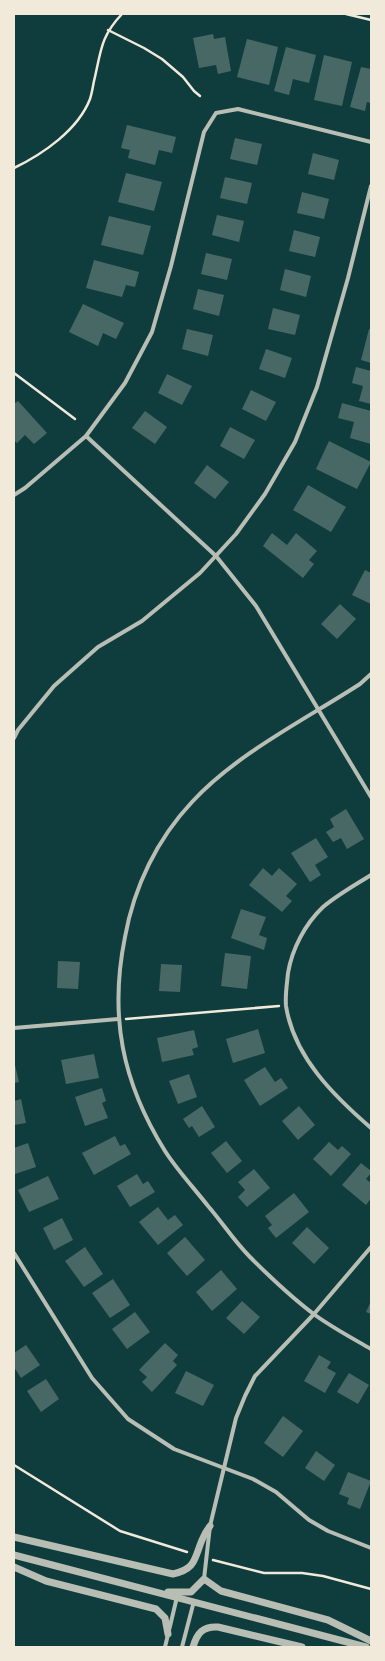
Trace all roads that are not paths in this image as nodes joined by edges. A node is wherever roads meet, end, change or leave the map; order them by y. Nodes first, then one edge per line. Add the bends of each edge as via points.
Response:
1 (371, 142) edge
2 (371, 186) edge
3 (86, 436) junction
4 (14, 495) edge
5 (216, 556) junction
6 (371, 674) edge
7 (320, 710) junction
8 (14, 738) edge
9 (371, 797) edge
10 (371, 875) edge
11 (118, 1019) junction
12 (14, 1028) edge
13 (371, 1128) edge
14 (371, 1247) edge
15 (14, 1254) edge
16 (314, 1314) junction
17 (371, 1349) edge
18 (224, 1469) junction
19 (210, 1526) junction
20 (14, 1536) edge
21 (371, 1548) edge
22 (14, 1555) edge
23 (14, 1567) edge
24 (204, 1578) junction
25 (160, 1593) junction
26 (177, 1597) junction
27 (194, 1602) junction
28 (168, 1634) junction
29 (371, 1641) edge
30 (165, 1647) edge
31 (182, 1647) edge
32 (193, 1647) edge
33 (302, 1647) edge
34 (366, 1647) edge

1 - 3 street via 238,109 216,113 204,132 152,332 125,383
2 - 5 street via 318,387 295,442 265,494 236,534
3 - 4 street
3 - 5 street
5 - 7 street via 256,606
5 - 8 street via 182,588 147,616 98,647 54,686
6 - 7 street
7 - 9 street
7 - 11 street via 254,750 221,774 192,802 163,840 140,881 129,917 121,953
10 - 13 street via 323,908 301,934 290,959 286,989 286,1006 301,1050 322,1081
11 - 12 street
11 - 16 street via 126,1064 139,1103 166,1152 248,1256
14 - 16 street
15 - 18 street via 92,1378 128,1419 174,1449
16 - 17 street
16 - 18 street via 255,1376 236,1418
18 - 19 street
18 - 21 street via 253,1479 276,1492 309,1520 328,1531
19 - 20 street via 189,1568 173,1574
19 - 24 street
22 - 25 street
23 - 28 street via 46,1581 156,1609 165,1618
24 - 25 street via 191,1592
24 - 29 street via 221,1591 328,1620
25 - 26 street
26 - 27 street
26 - 28 street
27 - 31 street
27 - 34 street
28 - 30 street
32 - 33 street via 198,1634 210,1626

